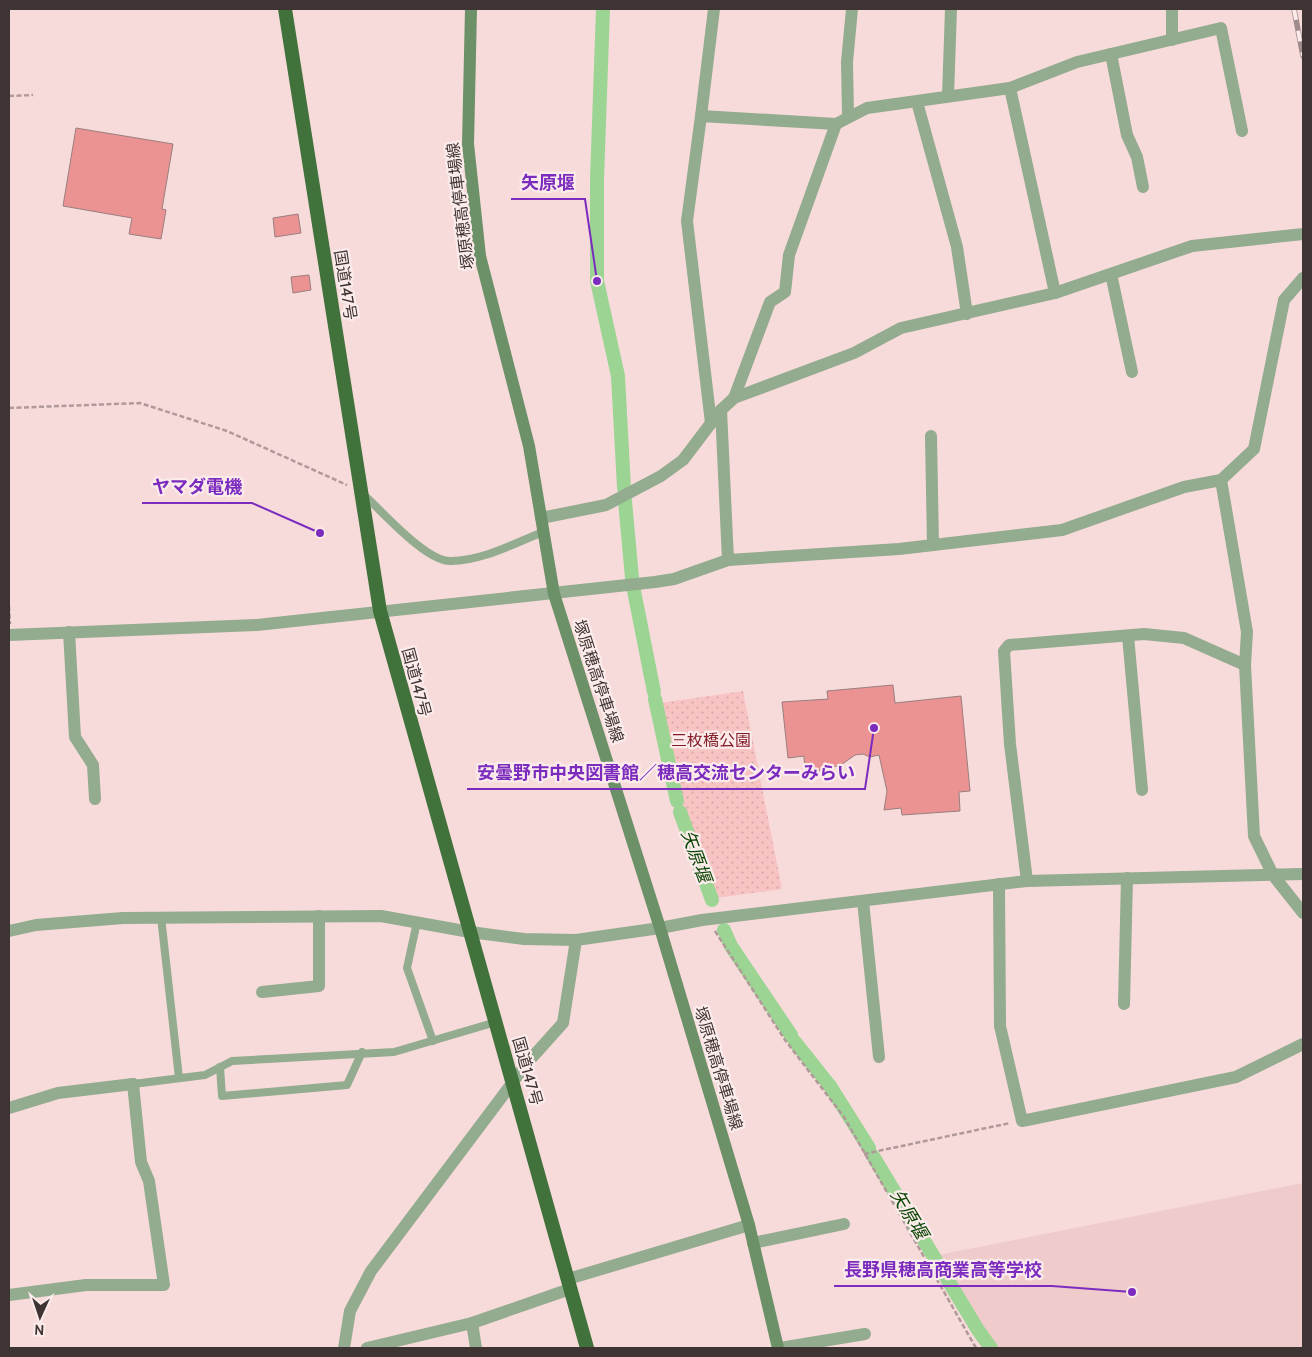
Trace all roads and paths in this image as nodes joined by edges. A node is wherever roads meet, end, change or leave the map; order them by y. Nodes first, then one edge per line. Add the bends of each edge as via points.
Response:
1 (285, 9) edge
2 (471, 9) edge
3 (714, 9) edge
4 (852, 9) edge
5 (950, 9) edge
6 (1172, 9) edge
7 (1172, 40) junction
8 (1111, 54) junction
9 (1010, 88) junction
10 (33, 95) dead end
11 (9, 96) edge
12 (948, 96) junction
13 (917, 102) junction
14 (701, 116) junction
15 (848, 116) junction
16 (836, 124) junction
17 (1242, 131) dead end
18 (1143, 187) dead end
19 (1303, 234) edge
20 (1111, 274) junction
21 (1303, 278) edge
22 (1055, 293) junction
23 (967, 314) junction
24 (1132, 372) dead end
25 (734, 398) junction
26 (9, 408) edge
27 (721, 410) junction
28 (712, 423) junction
29 (931, 436) dead end
30 (1221, 480) junction
31 (360, 491) junction
32 (541, 518) junction
33 (543, 532) junction
34 (933, 545) junction
35 (728, 560) junction
36 (554, 594) junction
37 (9, 606) edge
38 (380, 611) junction
39 (69, 632) junction
40 (10, 635) edge
41 (1128, 636) junction
42 (1245, 665) junction
43 (1142, 790) dead end
44 (96, 799) dead end
45 (1303, 874) edge
46 (1273, 875) junction
47 (1127, 878) junction
48 (1027, 881) junction
49 (999, 884) junction
50 (863, 901) junction
51 (1303, 913) edge
52 (319, 916) junction
53 (160, 917) junction
54 (416, 922) junction
55 (713, 925) dead end
56 (660, 928) junction
57 (9, 931) edge
58 (470, 932) junction
59 (576, 940) junction
60 (262, 992) dead end
61 (1124, 1004) dead end
62 (496, 1022) junction
63 (433, 1041) junction
64 (1303, 1044) edge
65 (362, 1052) junction
66 (879, 1057) dead end
67 (220, 1067) junction
68 (179, 1078) junction
69 (513, 1082) junction
70 (134, 1084) junction
71 (9, 1108) edge
72 (1022, 1120) junction
73 (864, 1154) junction
74 (844, 1224) dead end
75 (749, 1225) junction
76 (753, 1243) junction
77 (569, 1284) junction
78 (9, 1294) edge
79 (472, 1323) junction
80 (865, 1334) dead end
81 (390, 1346) edge
82 (344, 1348) edge
83 (367, 1348) edge
84 (476, 1348) edge
85 (587, 1348) edge
86 (779, 1348) edge
87 (976, 1348) edge

1 - 31 highway, 国道147号
2 - 32 main road, 塚原穂高停車場線 via 468,144 480,256 529,446
3 - 14 street
4 - 15 street via 846,62
5 - 12 street
6 - 7 street
7 - 8 street
7 - 17 street via 1221,28
8 - 9 street via 1077,62
8 - 18 street via 1127,135 1137,157
9 - 12 street
9 - 22 street
10 - 11 path
12 - 13 street
13 - 15 street via 866,108
13 - 23 street via 957,247
14 - 16 street
14 - 28 street via 687,221
15 - 16 street
16 - 25 street via 789,255 785,292 770,302
19 - 20 street via 1192,246
20 - 22 street
20 - 24 street
21 - 30 street via 1284,300 1254,449
22 - 23 street
23 - 25 street via 901,328 854,353
25 - 27 street
26 - 31 path via 140,403 227,431
27 - 28 street
27 - 35 street
28 - 32 street via 683,460 661,476 606,505
29 - 34 street
30 - 34 street via 1184,487 1062,530
30 - 42 street via 1247,632
31 - 33 lane via 429,554 449,562 474,558
31 - 38 highway, 国道147号
32 - 33 main road, 塚原穂高停車場線
33 - 36 main road, 塚原穂高停車場線
34 - 35 street
35 - 36 street via 674,579
36 - 38 street
36 - 56 main road, 塚原穂高停車場線
37 - 40 path
38 - 39 street via 257,626
38 - 58 highway, 国道147号
39 - 40 street
39 - 44 street via 75,737 93,765
41 - 42 street via 1144,634 1184,638
41 - 43 street
41 - 48 street via 1009,645 1004,651 1010,744
42 - 46 street via 1254,836
45 - 46 street
46 - 47 street
46 - 51 street
47 - 48 street
47 - 61 street
48 - 49 street
49 - 50 street
49 - 72 street via 1000,1026
50 - 56 street
50 - 66 street
52 - 53 street
52 - 54 street via 381,916
52 - 60 street via 319,986
53 - 57 street via 36,925
53 - 68 lane
54 - 58 street
54 - 63 lane via 407,968
55 - 73 path via 785,1040 844,1117
56 - 59 street
56 - 75 main road, 塚原穂高停車場線
58 - 59 street via 524,939
58 - 62 highway, 国道147号
59 - 69 street via 563,1023
62 - 63 lane
62 - 69 highway, 国道147号
63 - 65 lane via 394,1052
64 - 72 street via 1236,1076
65 - 67 lane via 232,1061
65 - 67 lane via 347,1085 222,1096
67 - 68 lane via 205,1075
68 - 70 lane
69 - 77 highway, 国道147号
69 - 82 street via 371,1271 350,1311
70 - 71 street via 58,1092
70 - 78 street via 141,1162 149,1181 164,1284 86,1285
72 - 73 path
73 - 87 path
74 - 76 street
75 - 76 main road, 塚原穂高停車場線
75 - 77 street
76 - 86 main road, 塚原穂高停車場線
77 - 79 street
77 - 85 highway, 国道147号
79 - 81 street
79 - 84 street
80 - 86 street
81 - 83 street

